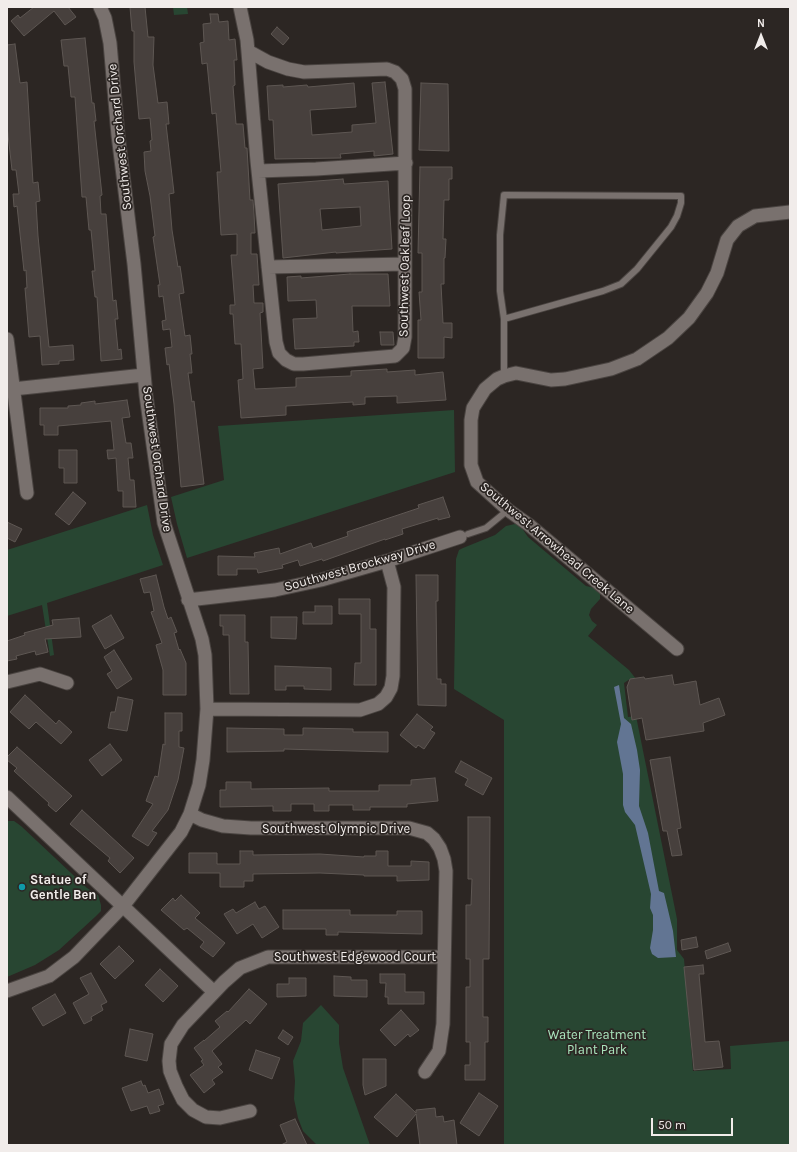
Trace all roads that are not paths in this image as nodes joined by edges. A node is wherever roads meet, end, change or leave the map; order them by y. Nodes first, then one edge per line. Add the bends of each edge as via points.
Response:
1 (100, 7) edge
2 (240, 7) edge
3 (248, 51) junction
4 (406, 163) junction
5 (258, 171) junction
6 (788, 212) edge
7 (405, 264) junction
8 (268, 267) junction
9 (504, 319) junction
10 (7, 339) edge
11 (144, 375) junction
12 (504, 376) junction
13 (13, 389) junction
14 (27, 493) dead end
15 (508, 510) junction
16 (464, 535) joint
17 (387, 561) junction
18 (188, 600) junction
19 (676, 649) dead end
20 (7, 682) edge
21 (67, 683) dead end
22 (207, 709) junction
23 (9, 802) edge
24 (190, 814) junction
25 (123, 906) junction
26 (444, 957) junction
27 (7, 991) edge
28 (214, 992) junction
29 (425, 1072) dead end
30 (250, 1111) dead end

1 - 11 street, Southwest Orchard Drive via 110,43
2 - 3 street, Southwest Oakleaf Loop
3 - 4 street, Southwest Oakleaf Loop via 288,69 304,72 378,68 395,72 402,79 405,89
3 - 5 street, Southwest Oakleaf Loop
4 - 5 street
4 - 7 street, Southwest Oakleaf Loop
5 - 8 street, Southwest Oakleaf Loop
6 - 12 street via 755,216 738,226 727,240 706,293 689,318 668,338 637,359 611,370 565,379 551,380 516,374
7 - 8 street
7 - 8 street, Southwest Oakleaf Loop via 405,337 403,348 395,356 303,364 294,364 279,353
9 - 9 lane via 500,291 500,242 504,195 681,196 679,210 671,227 637,269 621,284
9 - 12 lane
10 - 13 street
11 - 13 street
11 - 18 street, Southwest Orchard Drive via 164,523
12 - 15 street, Southwest Arrowhead Creek Lane via 485,389 473,408 471,455 473,474 477,482
13 - 14 street
15 - 16 lane via 486,528
15 - 19 street, Southwest Arrowhead Creek Lane
16 - 17 street, Southwest Brockway Drive
17 - 18 street, Southwest Brockway Drive via 275,590
17 - 22 street via 394,587 393,676 391,688 378,704 360,710
18 - 22 street, Southwest Orchard Drive via 205,655
20 - 21 street via 40,674
22 - 24 street, Southwest Orchard Drive via 199,785
23 - 25 street
24 - 25 street, Southwest Orchard Drive via 168,851
24 - 26 street, Southwest Olympic Drive via 213,824 230,827 409,828 427,833 440,848 444,859
25 - 27 street, Southwest Orchard Drive via 74,957 49,976
25 - 28 street
26 - 28 street, Southwest Edgewood Court via 268,957 240,968
26 - 29 street, Southwest Olympic Drive via 442,1038 439,1051
28 - 30 street, Southwest Edgewood Court via 183,1025 171,1044 170,1071 183,1100 193,1110 206,1117 220,1118

